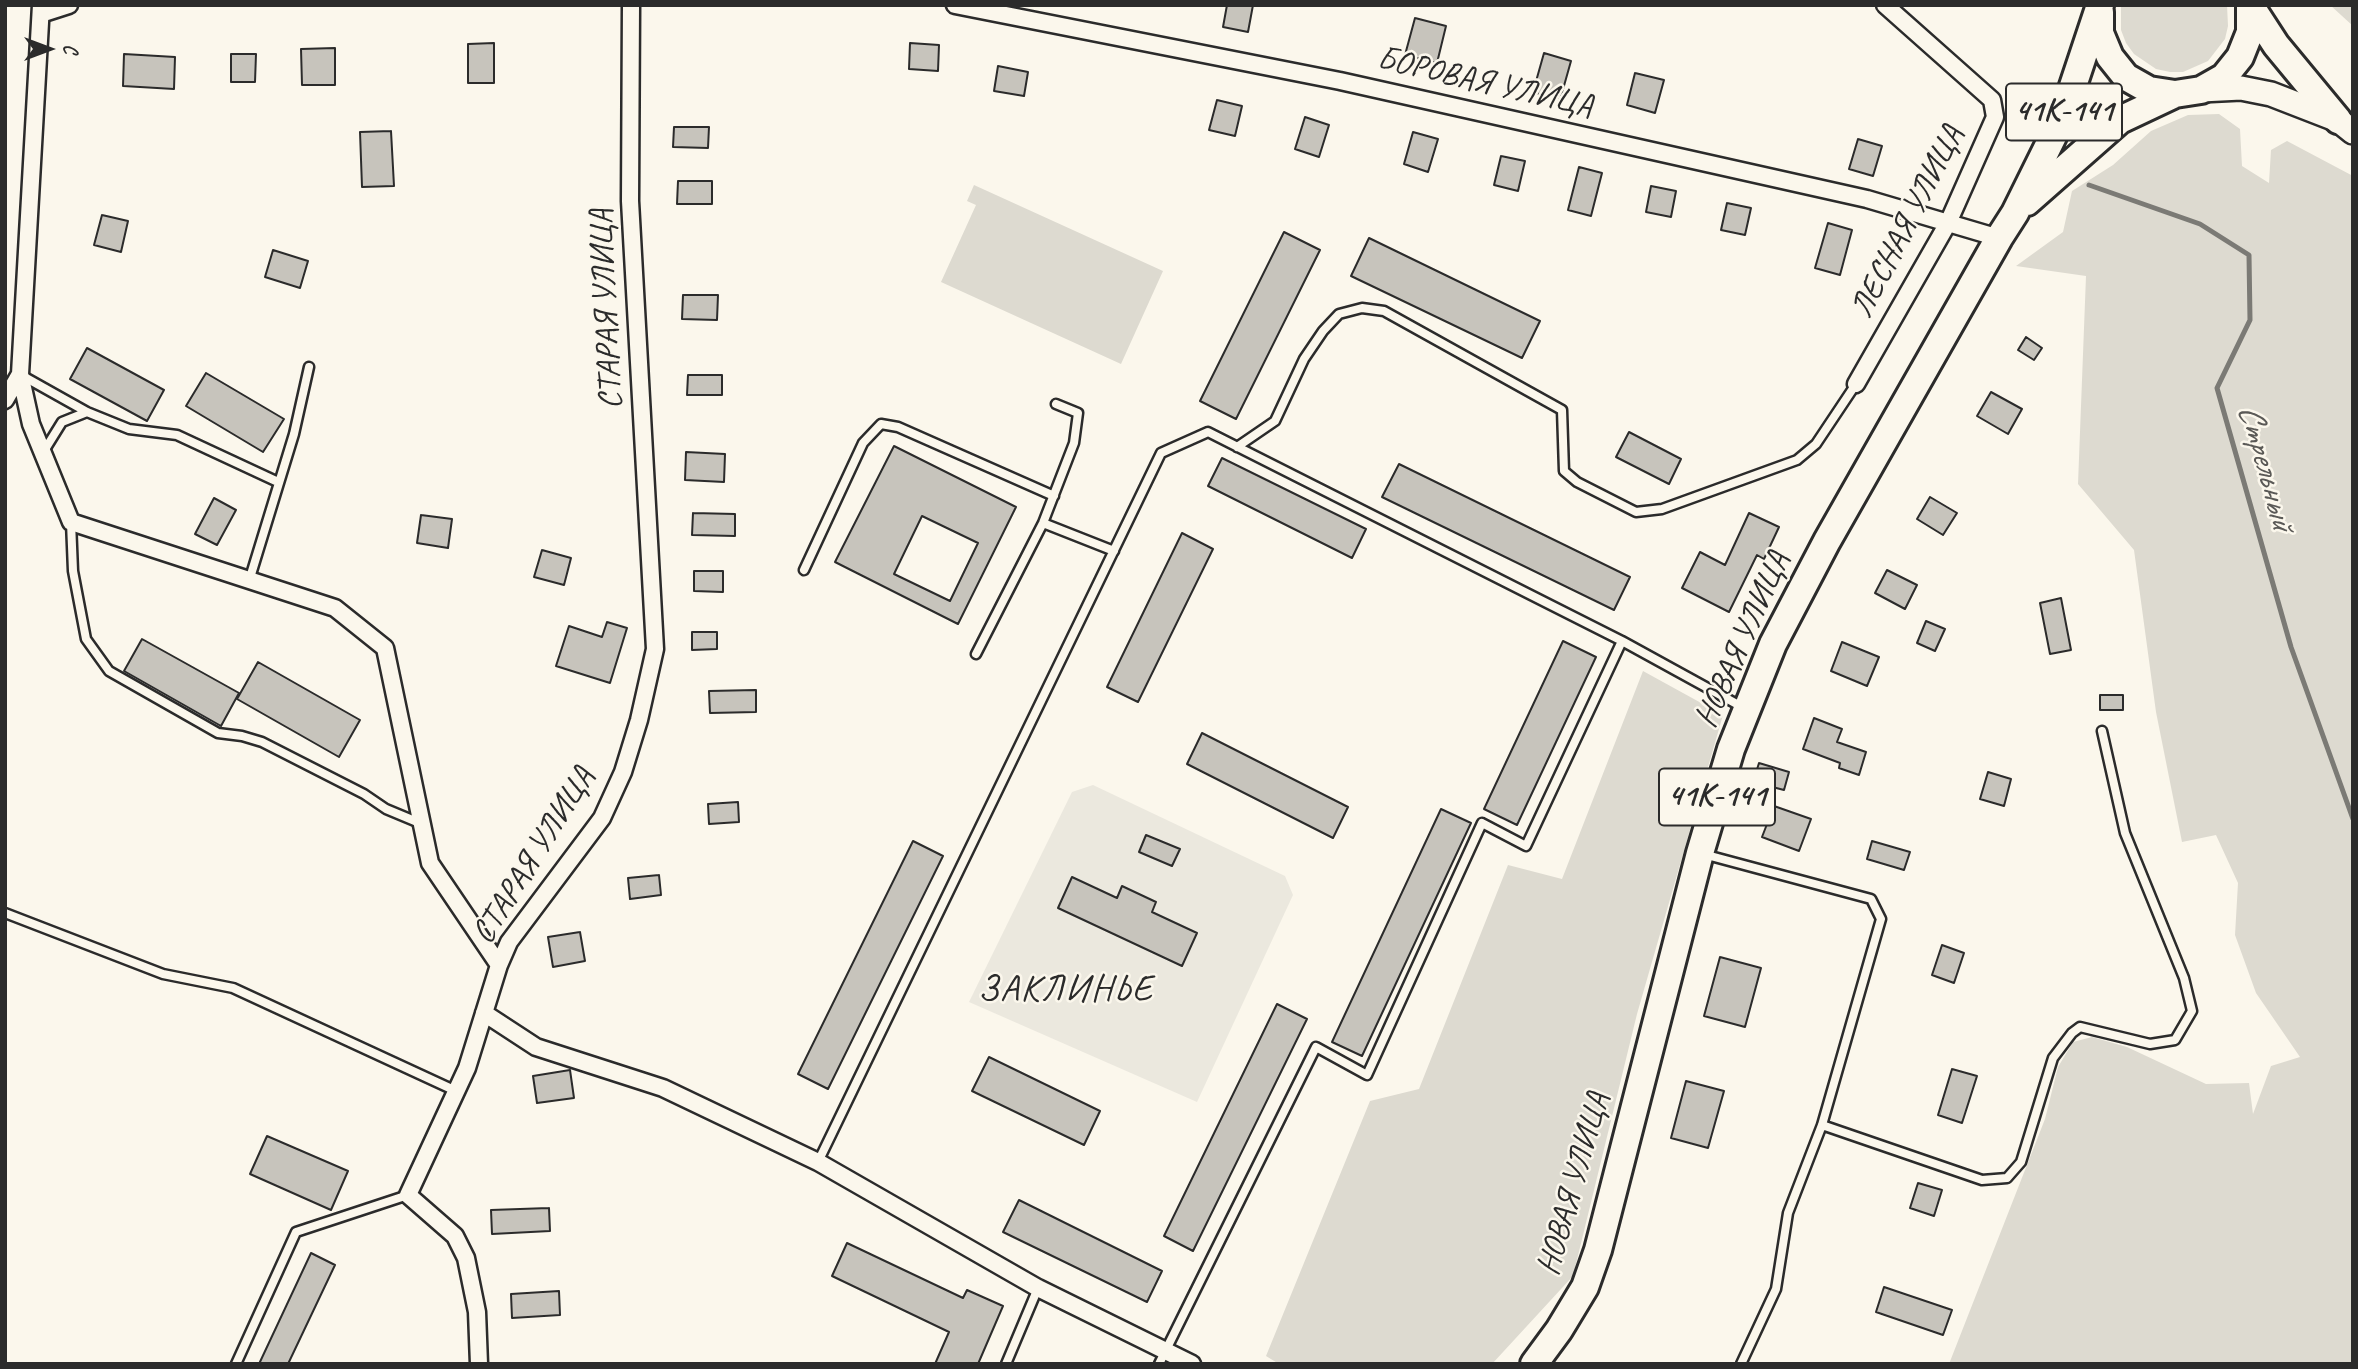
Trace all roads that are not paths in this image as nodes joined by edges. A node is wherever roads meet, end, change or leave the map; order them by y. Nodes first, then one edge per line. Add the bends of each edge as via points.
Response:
1 (69, 5) edge
2 (631, 5) edge
3 (955, 5) edge
4 (1885, 5) edge
5 (2250, 5) edge
6 (2100, 6) edge
7 (41, 10) edge
8 (2201, 90) junction
9 (2175, 94) junction
10 (2345, 126) edge
11 (2015, 213) junction
12 (1948, 223) junction
13 (1999, 238) junction
14 (309, 367) dead end
15 (20, 374) junction
16 (1856, 384) joint
17 (5, 400) edge
18 (1056, 404) dead end
19 (87, 412) junction
20 (1237, 447) junction
21 (44, 451) junction
22 (278, 482) junction
23 (1054, 496) junction
24 (71, 522) junction
25 (1043, 523) junction
26 (1114, 551) junction
27 (804, 570) dead end
28 (249, 581) junction
29 (1622, 641) junction
30 (976, 654) dead end
31 (1747, 710) junction
32 (2102, 731) dead end
33 (422, 824) junction
34 (1700, 853) junction
35 (5, 913) edge
36 (499, 965) junction
37 (484, 1013) junction
38 (456, 1091) junction
39 (1822, 1125) junction
40 (818, 1162) junction
41 (408, 1195) junction
42 (1038, 1288) junction
43 (1162, 1357) edge
44 (236, 1364) edge
45 (479, 1364) edge
46 (1006, 1364) edge
47 (1192, 1364) edge
48 (1534, 1364) edge
49 (1741, 1364) edge

1 - 7 street
2 - 36 street, СТАРАЯ УЛИЦА via 630,201 655,649 623,772 602,818 509,942
3 - 12 street, БОРОВАЯ УЛИЦА via 1340,81 1867,199
4 - 12 street, ЛЕСНАЯ УЛИЦА via 1992,100 1995,117
5 - 8 main road, 41К-141 via 2250,32 2241,57 2224,77
5 - 10 main road via 2276,45
6 - 9 main road, 41К-141 via 2100,33 2109,57 2126,76 2149,90
6 - 11 main road, 41К-141 via 2063,116
7 - 15 street
8 - 9 main road, 41К-141
8 - 10 main road via 2241,88 2271,94
9 - 11 main road, 41К-141 via 2120,120
11 - 13 main road, НОВАЯ УЛИЦА / 41К-141
12 - 13 street, БОРОВАЯ УЛИЦА
12 - 16 street, ЛЕСНАЯ УЛИЦА
13 - 31 main road, НОВАЯ УЛИЦА / 41К-141 via 1821,553 1773,644
14 - 22 lane
15 - 17 street
15 - 19 lane
15 - 21 street via 31,424
16 - 20 lane via 1816,444 1797,460 1662,509 1636,512 1564,471 1562,410 1384,311 1362,308 1339,314 1323,331 1304,359 1275,421
18 - 23 lane via 1078,413 1074,443
19 - 21 lane via 62,422
19 - 22 lane via 129,429 177,435
20 - 26 lane via 1208,432 1161,453
20 - 29 lane
21 - 24 street
22 - 28 lane
23 - 25 lane
23 - 27 lane via 898,427 881,424 863,443
24 - 28 street
24 - 33 lane via 73,571 86,639 109,671 218,733 262,742
25 - 26 lane
25 - 30 lane
26 - 40 lane
28 - 33 street via 335,608 385,648
29 - 31 lane
29 - 43 lane via 1526,846 1482,823 1367,1075 1316,1047
31 - 34 main road, НОВАЯ УЛИЦА / 41К-141
32 - 39 lane via 2125,833 2184,978 2192,1011 2175,1040 2150,1044 2080,1027 2072,1033 2053,1058 2021,1162 2007,1178 1982,1180
33 - 36 street via 430,863
34 - 39 lane via 1871,899 1881,919
34 - 48 main road, НОВАЯ УЛИЦА / 41К-141 via 1598,1250 1585,1287
35 - 38 lane via 163,974 233,988
36 - 37 street, СТАРАЯ УЛИЦА
37 - 38 street, СТАРАЯ УЛИЦА
37 - 40 street via 536,1047 663,1088
38 - 41 street, СТАРАЯ УЛИЦА
39 - 49 lane via 1788,1213 1776,1289
40 - 42 street
41 - 44 lane via 296,1232
41 - 45 street via 456,1236 466,1258 477,1312
42 - 43 street
42 - 46 lane
43 - 47 street

